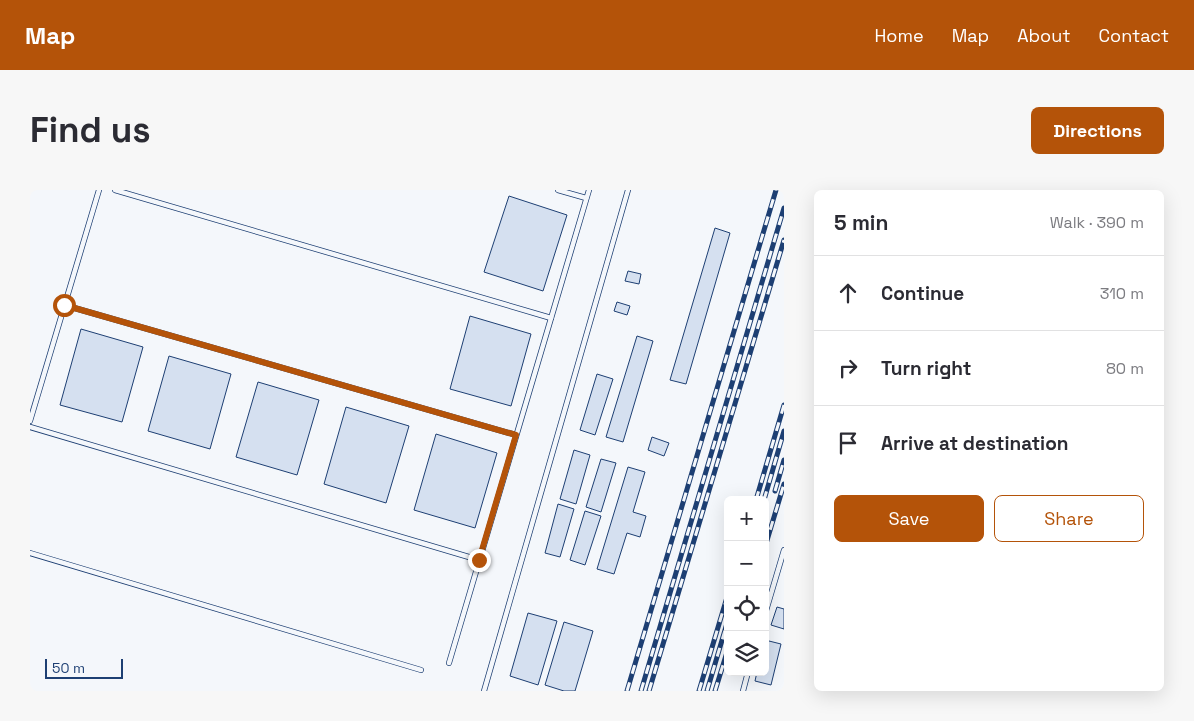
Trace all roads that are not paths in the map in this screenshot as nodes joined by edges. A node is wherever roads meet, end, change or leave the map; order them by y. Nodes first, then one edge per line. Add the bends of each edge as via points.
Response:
1 (99, 190) edge
2 (114, 190) edge
3 (558, 190) edge
4 (589, 190) edge
5 (628, 190) edge
6 (586, 198) junction
7 (64, 305) junction
8 (551, 318) junction
9 (30, 421) edge
10 (30, 427) edge
11 (516, 435) junction
12 (784, 550) edge
13 (30, 553) edge
14 (479, 560) junction
15 (769, 601) edge
16 (449, 663) dead end
17 (421, 670) dead end
18 (747, 676) edge
19 (484, 691) edge
20 (743, 691) edge

1 - 7 lane
2 - 8 lane
3 - 6 lane
4 - 6 lane
5 - 19 lane
6 - 8 lane
7 - 9 lane
7 - 11 lane
8 - 11 lane
10 - 14 lane
11 - 14 lane
12 - 15 lane
13 - 17 lane
14 - 16 lane
18 - 20 lane

